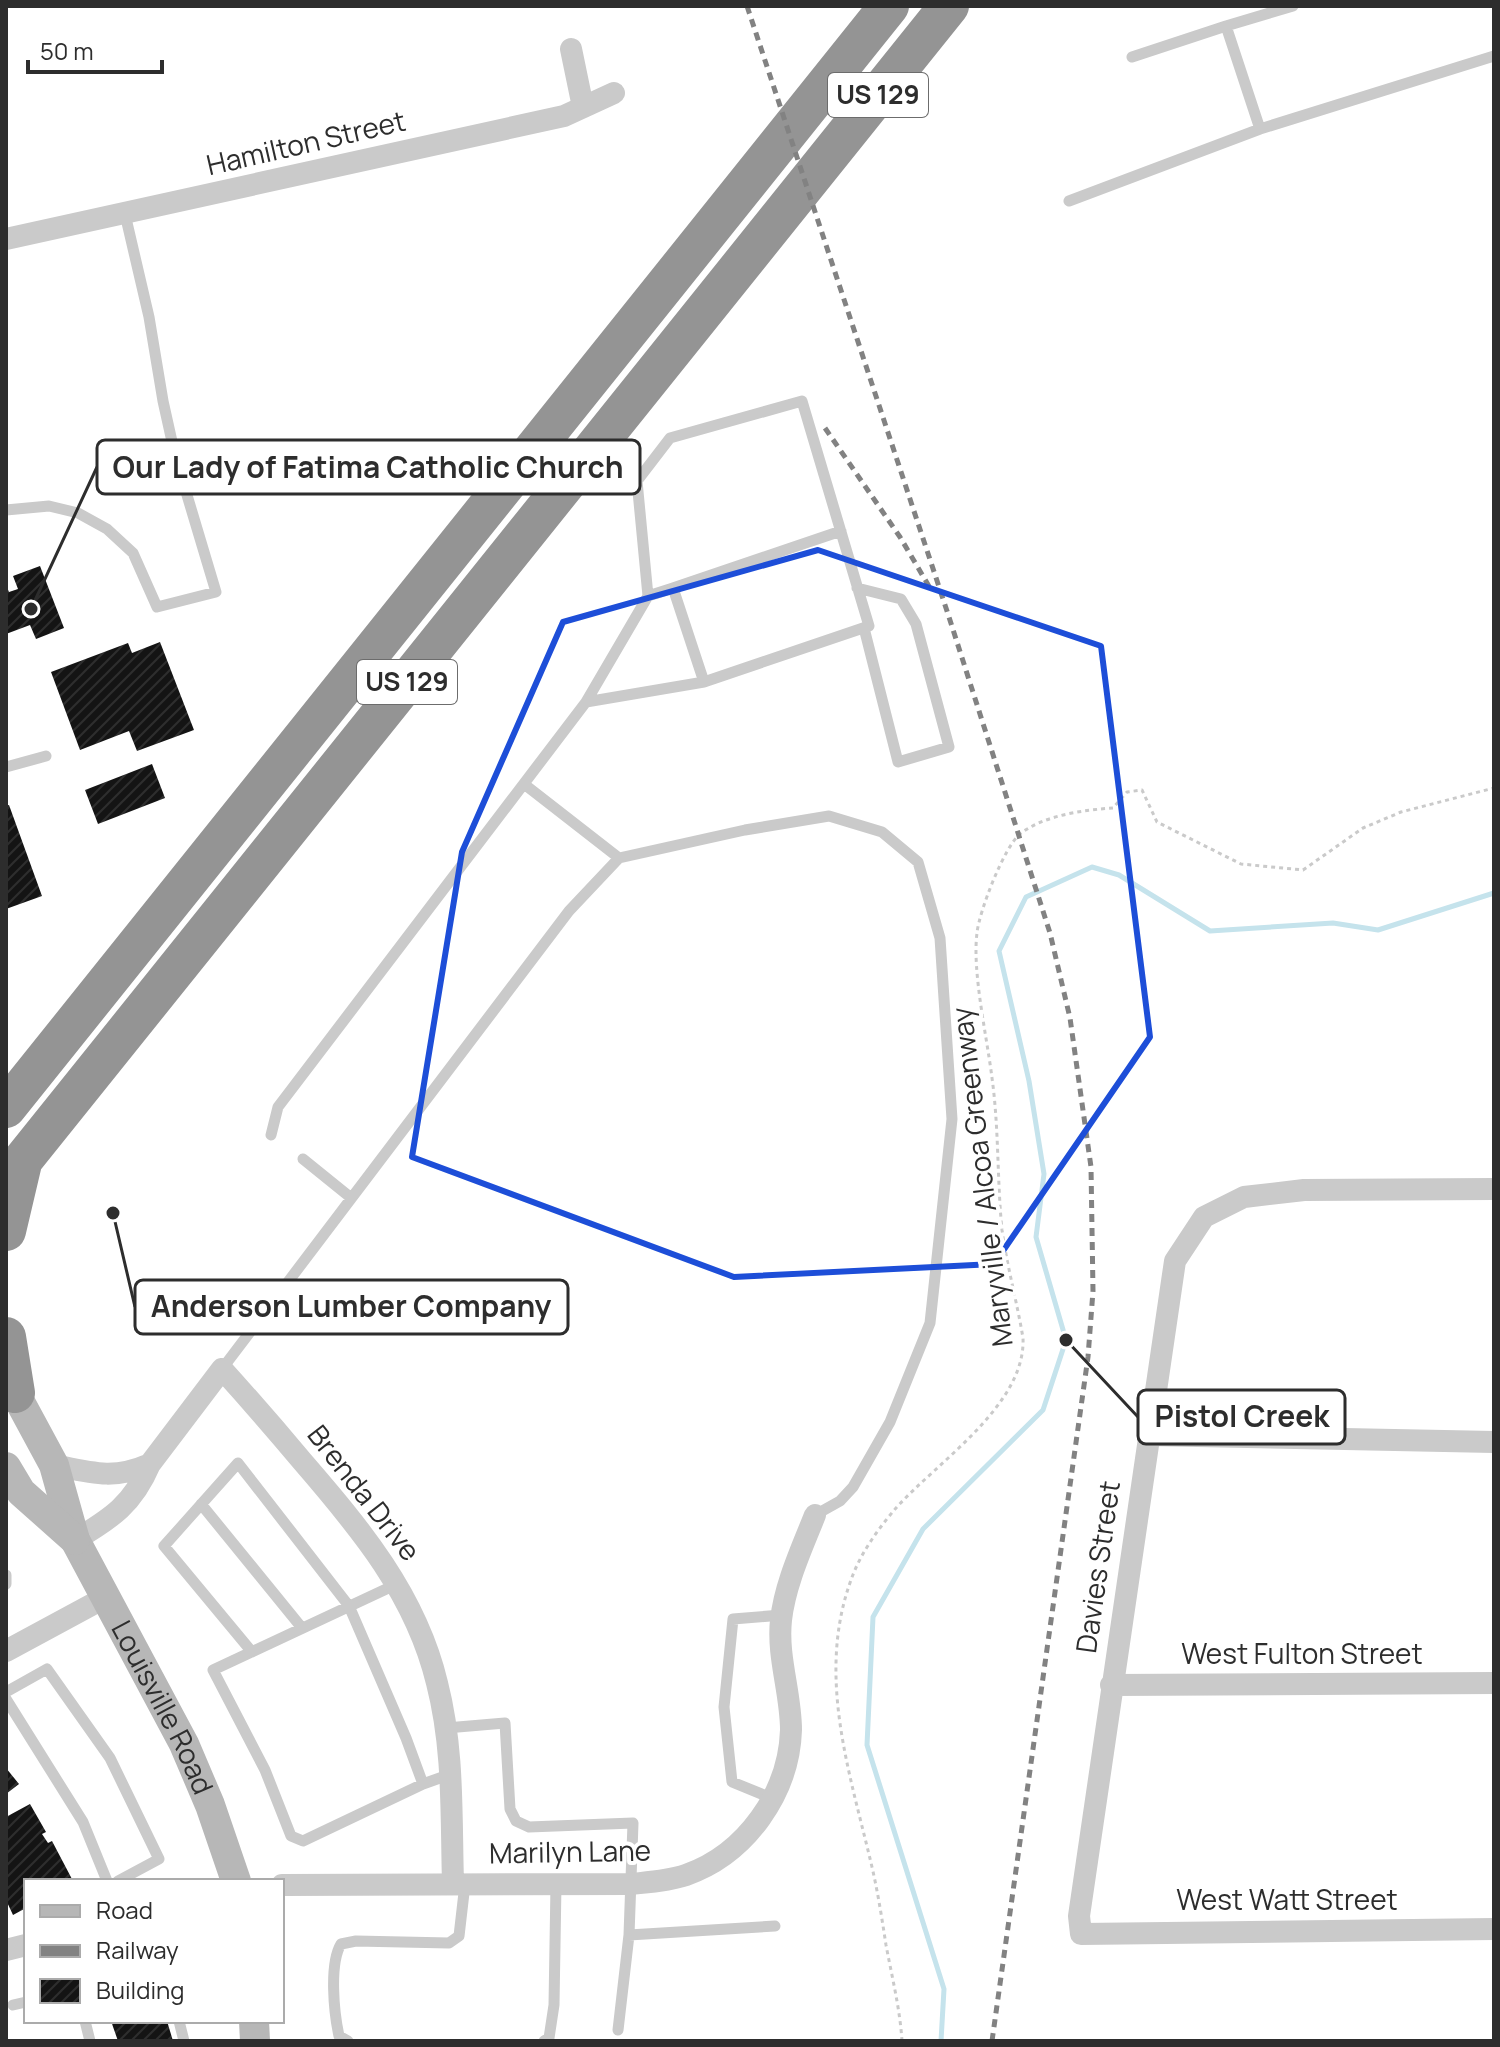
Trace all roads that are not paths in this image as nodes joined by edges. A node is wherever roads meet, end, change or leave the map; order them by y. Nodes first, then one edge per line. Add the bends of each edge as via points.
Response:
1 (889, 6) edge
2 (949, 6) edge
3 (1293, 6) edge
4 (1226, 26) junction
5 (571, 49) dead end
6 (1494, 56) edge
7 (1132, 57) dead end
8 (614, 93) dead end
9 (583, 107) junction
10 (1260, 129) junction
11 (1069, 201) dead end
12 (125, 214) junction
13 (6, 239) edge
14 (6, 510) edge
15 (841, 531) junction
16 (673, 588) junction
17 (857, 588) junction
18 (648, 596) junction
19 (864, 628) junction
20 (704, 682) junction
21 (586, 702) junction
22 (46, 756) dead end
23 (6, 767) edge
24 (524, 784) junction
25 (619, 858) junction
26 (45, 1059) junction
27 (6, 1080) edge
28 (6, 1108) edge
29 (271, 1135) dead end
30 (303, 1159) dead end
31 (14, 1172) edge
32 (1494, 1189) edge
33 (350, 1197) junction
34 (6, 1231) edge
35 (6, 1337) edge
36 (222, 1369) junction
37 (10, 1385) edge
38 (1148, 1435) junction
39 (1494, 1442) edge
40 (150, 1464) junction
41 (54, 1465) junction
42 (6, 1467) edge
43 (201, 1504) junction
44 (815, 1515) joint
45 (75, 1540) junction
46 (6, 1575) edge
47 (397, 1583) junction
48 (6, 1584) edge
49 (106, 1597) junction
50 (349, 1606) junction
51 (782, 1615) junction
52 (302, 1628) junction
53 (6, 1651) edge
54 (252, 1652) junction
55 (1494, 1683) edge
56 (1111, 1685) junction
57 (6, 1692) edge
58 (6, 1699) edge
59 (446, 1728) junction
60 (451, 1774) junction
61 (423, 1784) junction
62 (774, 1799) junction
63 (106, 1879) edge
64 (122, 1879) edge
65 (235, 1879) edge
66 (459, 1883) junction
67 (556, 1884) junction
68 (631, 1884) junction
69 (284, 1885) edge
70 (775, 1926) dead end
71 (1494, 1929) edge
72 (1081, 1934) joint
73 (629, 1935) junction
74 (24, 2002) edge
75 (13, 2005) dead end
76 (618, 2030) dead end
77 (348, 2041) edge
78 (544, 2041) edge

1 - 26 highway, US 129
2 - 31 highway, US 129
3 - 4 lane
4 - 7 lane
4 - 10 lane
5 - 9 street
6 - 10 lane
8 - 9 street, Hamilton Street
9 - 12 street, Hamilton Street via 564,116
10 - 11 lane
12 - 13 street, Hamilton Street
12 - 14 lane via 175,455 216,592 157,607 133,553 107,529 78,513 49,506
15 - 16 lane
15 - 17 lane
15 - 18 lane via 802,401 670,438 637,481
16 - 18 lane
16 - 20 lane
17 - 19 lane via 869,626
17 - 19 lane via 901,599 916,624 949,747 898,762
18 - 21 lane
19 - 20 lane
20 - 21 lane
21 - 24 lane
22 - 23 lane
24 - 25 lane
24 - 29 lane via 278,1107
25 - 33 lane via 569,911
25 - 44 lane via 829,816 882,832 918,862 940,938 952,1119 930,1323 890,1422 853,1487
26 - 27 highway
26 - 28 highway, US 129
30 - 33 lane
31 - 34 highway
32 - 38 street, Davies Street via 1304,1190 1244,1197 1204,1217 1175,1261
33 - 36 lane
35 - 37 highway
36 - 40 street
36 - 47 street, Brenda Drive via 344,1510
37 - 41 main road, Louisville Road
38 - 39 street
38 - 56 street, Davies Street
40 - 41 street via 115,1476
40 - 45 street via 126,1506
41 - 45 main road, Louisville Road
42 - 45 main road, Louisville Road via 21,1492
43 - 50 lane via 238,1463
43 - 52 lane
43 - 54 lane via 164,1546
44 - 51 street, Marilyn Lane
45 - 49 main road, Louisville Road
46 - 48 lane
47 - 50 lane
47 - 59 street, Brenda Drive via 426,1645
49 - 53 street
49 - 65 main road, Louisville Road via 184,1744
50 - 52 lane
50 - 61 lane
51 - 62 street, Marilyn Lane via 791,1731
51 - 62 lane via 733,1619 724,1707 732,1782
52 - 54 lane
54 - 61 lane via 213,1670 265,1770 291,1836 303,1841 319,1835
55 - 56 street, West Fulton Street
56 - 72 street, Davies Street via 1079,1916
57 - 64 lane via 47,1669 110,1758 159,1859
58 - 63 lane via 83,1822
59 - 60 street, Brenda Drive
59 - 68 lane via 505,1723 510,1809 516,1821 529,1827 633,1823
60 - 61 lane
60 - 66 street, Brenda Drive
62 - 68 street, Marilyn Lane via 743,1839 701,1869 665,1881
66 - 67 street, Marilyn Lane
66 - 69 street, Marilyn Lane
66 - 77 lane via 459,1936 449,1943 341,1944 334,1955 335,2019 339,2036
67 - 68 street, Marilyn Lane
67 - 78 lane via 554,2005 549,2038
68 - 73 lane
70 - 73 lane
71 - 72 street, West Watt Street
73 - 76 lane
74 - 75 lane

